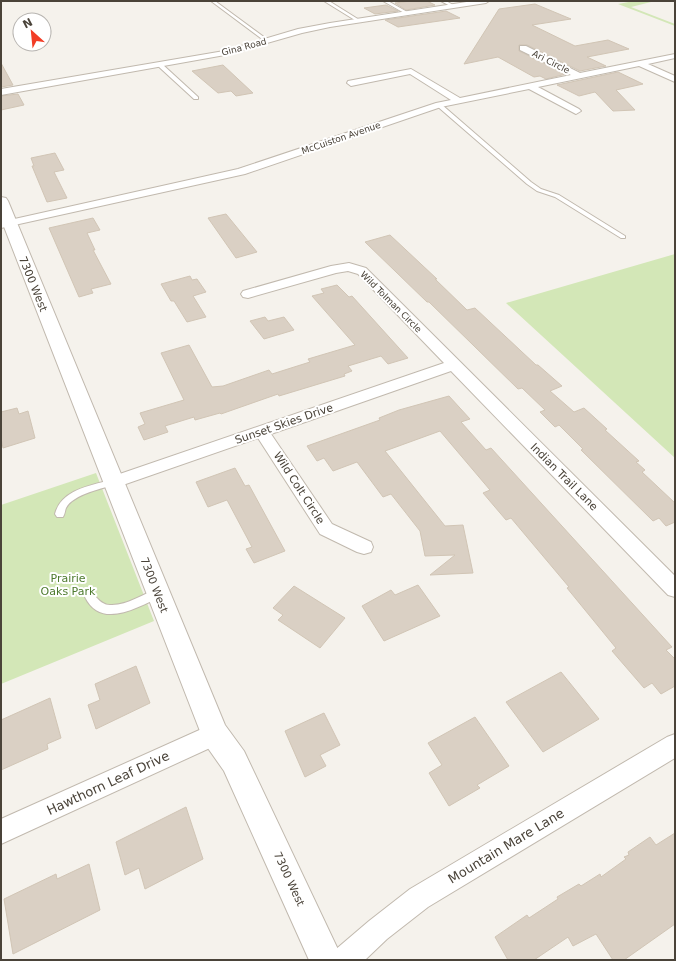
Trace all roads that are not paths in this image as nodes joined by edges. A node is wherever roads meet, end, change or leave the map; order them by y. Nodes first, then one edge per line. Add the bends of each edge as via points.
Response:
1 (213, 1) edge
2 (326, 1) edge
3 (385, 1) edge
4 (443, 1) edge
5 (486, 1) edge
6 (453, 6) junction
7 (407, 13) junction
8 (359, 21) junction
9 (267, 41) junction
10 (523, 48) dead end
11 (675, 56) edge
12 (641, 64) junction
13 (160, 65) junction
14 (579, 76) junction
15 (675, 79) edge
16 (351, 83) dead end
17 (530, 86) junction
18 (1, 92) edge
19 (196, 98) dead end
20 (459, 101) junction
21 (439, 105) junction
22 (576, 111) dead end
23 (1, 201) edge
24 (5, 224) edge
25 (623, 237) dead end
26 (248, 294) dead end
27 (453, 365) junction
28 (262, 432) junction
29 (114, 482) junction
30 (60, 514) dead end
31 (364, 547) dead end
32 (675, 589) edge
33 (158, 593) junction
34 (90, 597) dead end
35 (215, 734) junction
36 (675, 744) edge
37 (1, 832) edge
38 (326, 960) edge
39 (345, 960) edge

1 - 9 lane
2 - 8 lane
3 - 7 lane
4 - 6 lane
5 - 6 street, Gina Road
6 - 7 street, Gina Road
7 - 8 street, Gina Road
8 - 9 street, Gina Road via 301,31
9 - 13 street, Gina Road via 225,54
10 - 14 street, Ari Circle
11 - 12 street, McCuiston Avenue
12 - 14 street, McCuiston Avenue
12 - 15 street
13 - 18 street, Gina Road
13 - 19 lane
14 - 17 street, McCuiston Avenue
16 - 20 street via 411,71
17 - 20 street, McCuiston Avenue
17 - 22 street
20 - 21 street, McCuiston Avenue
21 - 24 street, McCuiston Avenue via 241,172
21 - 25 lane via 529,183 539,190 557,196
23 - 24 street, 7300 West
24 - 29 street, 7300 West
26 - 27 street, Wild Tolman Circle via 335,269 356,268 362,271
27 - 28 street, Sunset Skies Drive
27 - 32 street, Indian Trail Lane
28 - 29 street, Sunset Skies Drive
28 - 31 street, Wild Colt Circle via 326,529
29 - 30 lane via 70,498 63,503
29 - 33 street, 7300 West
33 - 34 lane via 115,610 104,611 93,604
33 - 35 street, 7300 West
35 - 37 street, Hawthorn Leaf Drive
35 - 38 street, 7300 West via 234,761
36 - 39 street, Mountain Mare Lane via 419,898

